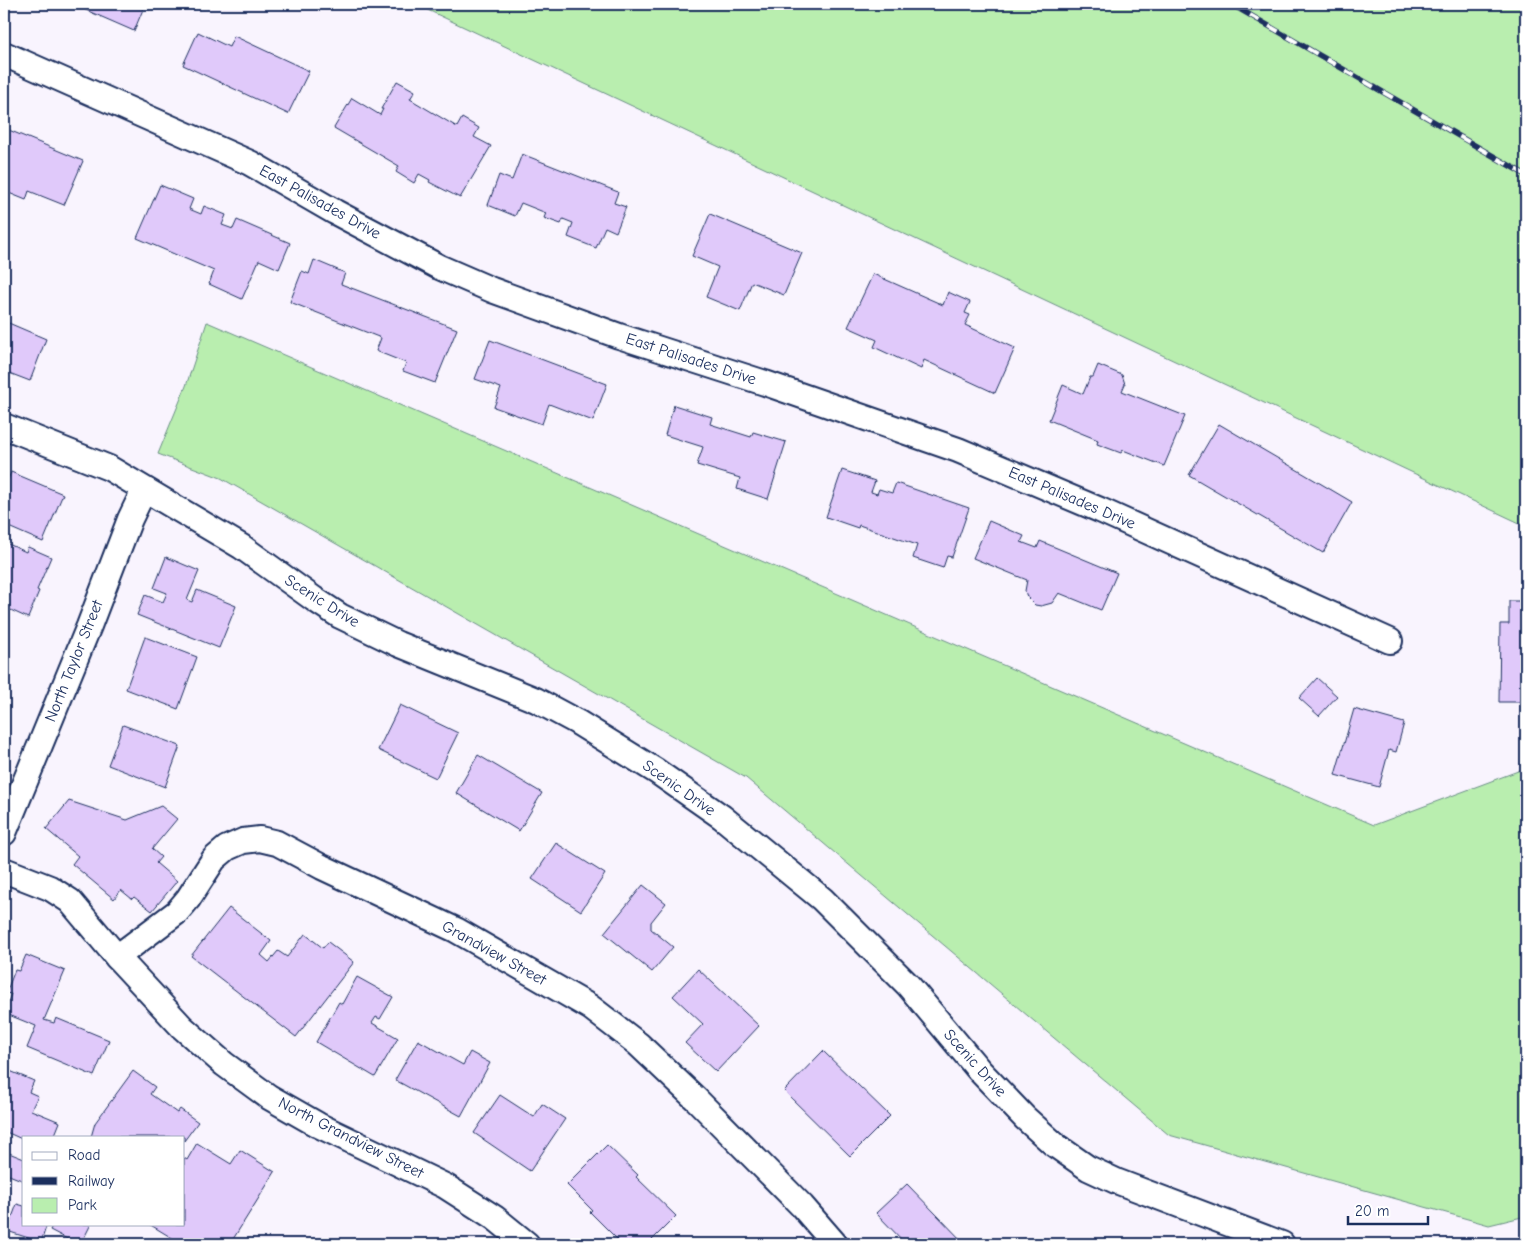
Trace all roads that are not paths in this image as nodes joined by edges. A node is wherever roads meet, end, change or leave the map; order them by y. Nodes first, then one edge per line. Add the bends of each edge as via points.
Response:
1 (4, 54) edge
2 (4, 426) edge
3 (144, 490) junction
4 (1390, 641) dead end
5 (4, 833) edge
6 (4, 870) edge
7 (117, 958) junction
8 (527, 1244) edge
9 (835, 1244) edge
10 (1282, 1244) edge

1 - 4 street, East Palisades Drive via 250,163 439,267 492,290 958,450 1100,510
2 - 3 street, Scenic Drive via 109,468
3 - 5 street, North Taylor Street
3 - 10 street, Scenic Drive via 242,547 340,616 398,644 536,700 656,771 722,818 822,899 908,985 979,1070 1055,1145 1088,1168 1116,1181
6 - 7 street, North Grandview Street via 50,888 70,901
7 - 8 street, North Grandview Street via 182,1027 269,1097 318,1125 446,1186 495,1218
7 - 9 street, Grandview Street via 177,912 214,859 227,848 243,841 260,839 277,843 456,930 590,1007 638,1044 696,1099

